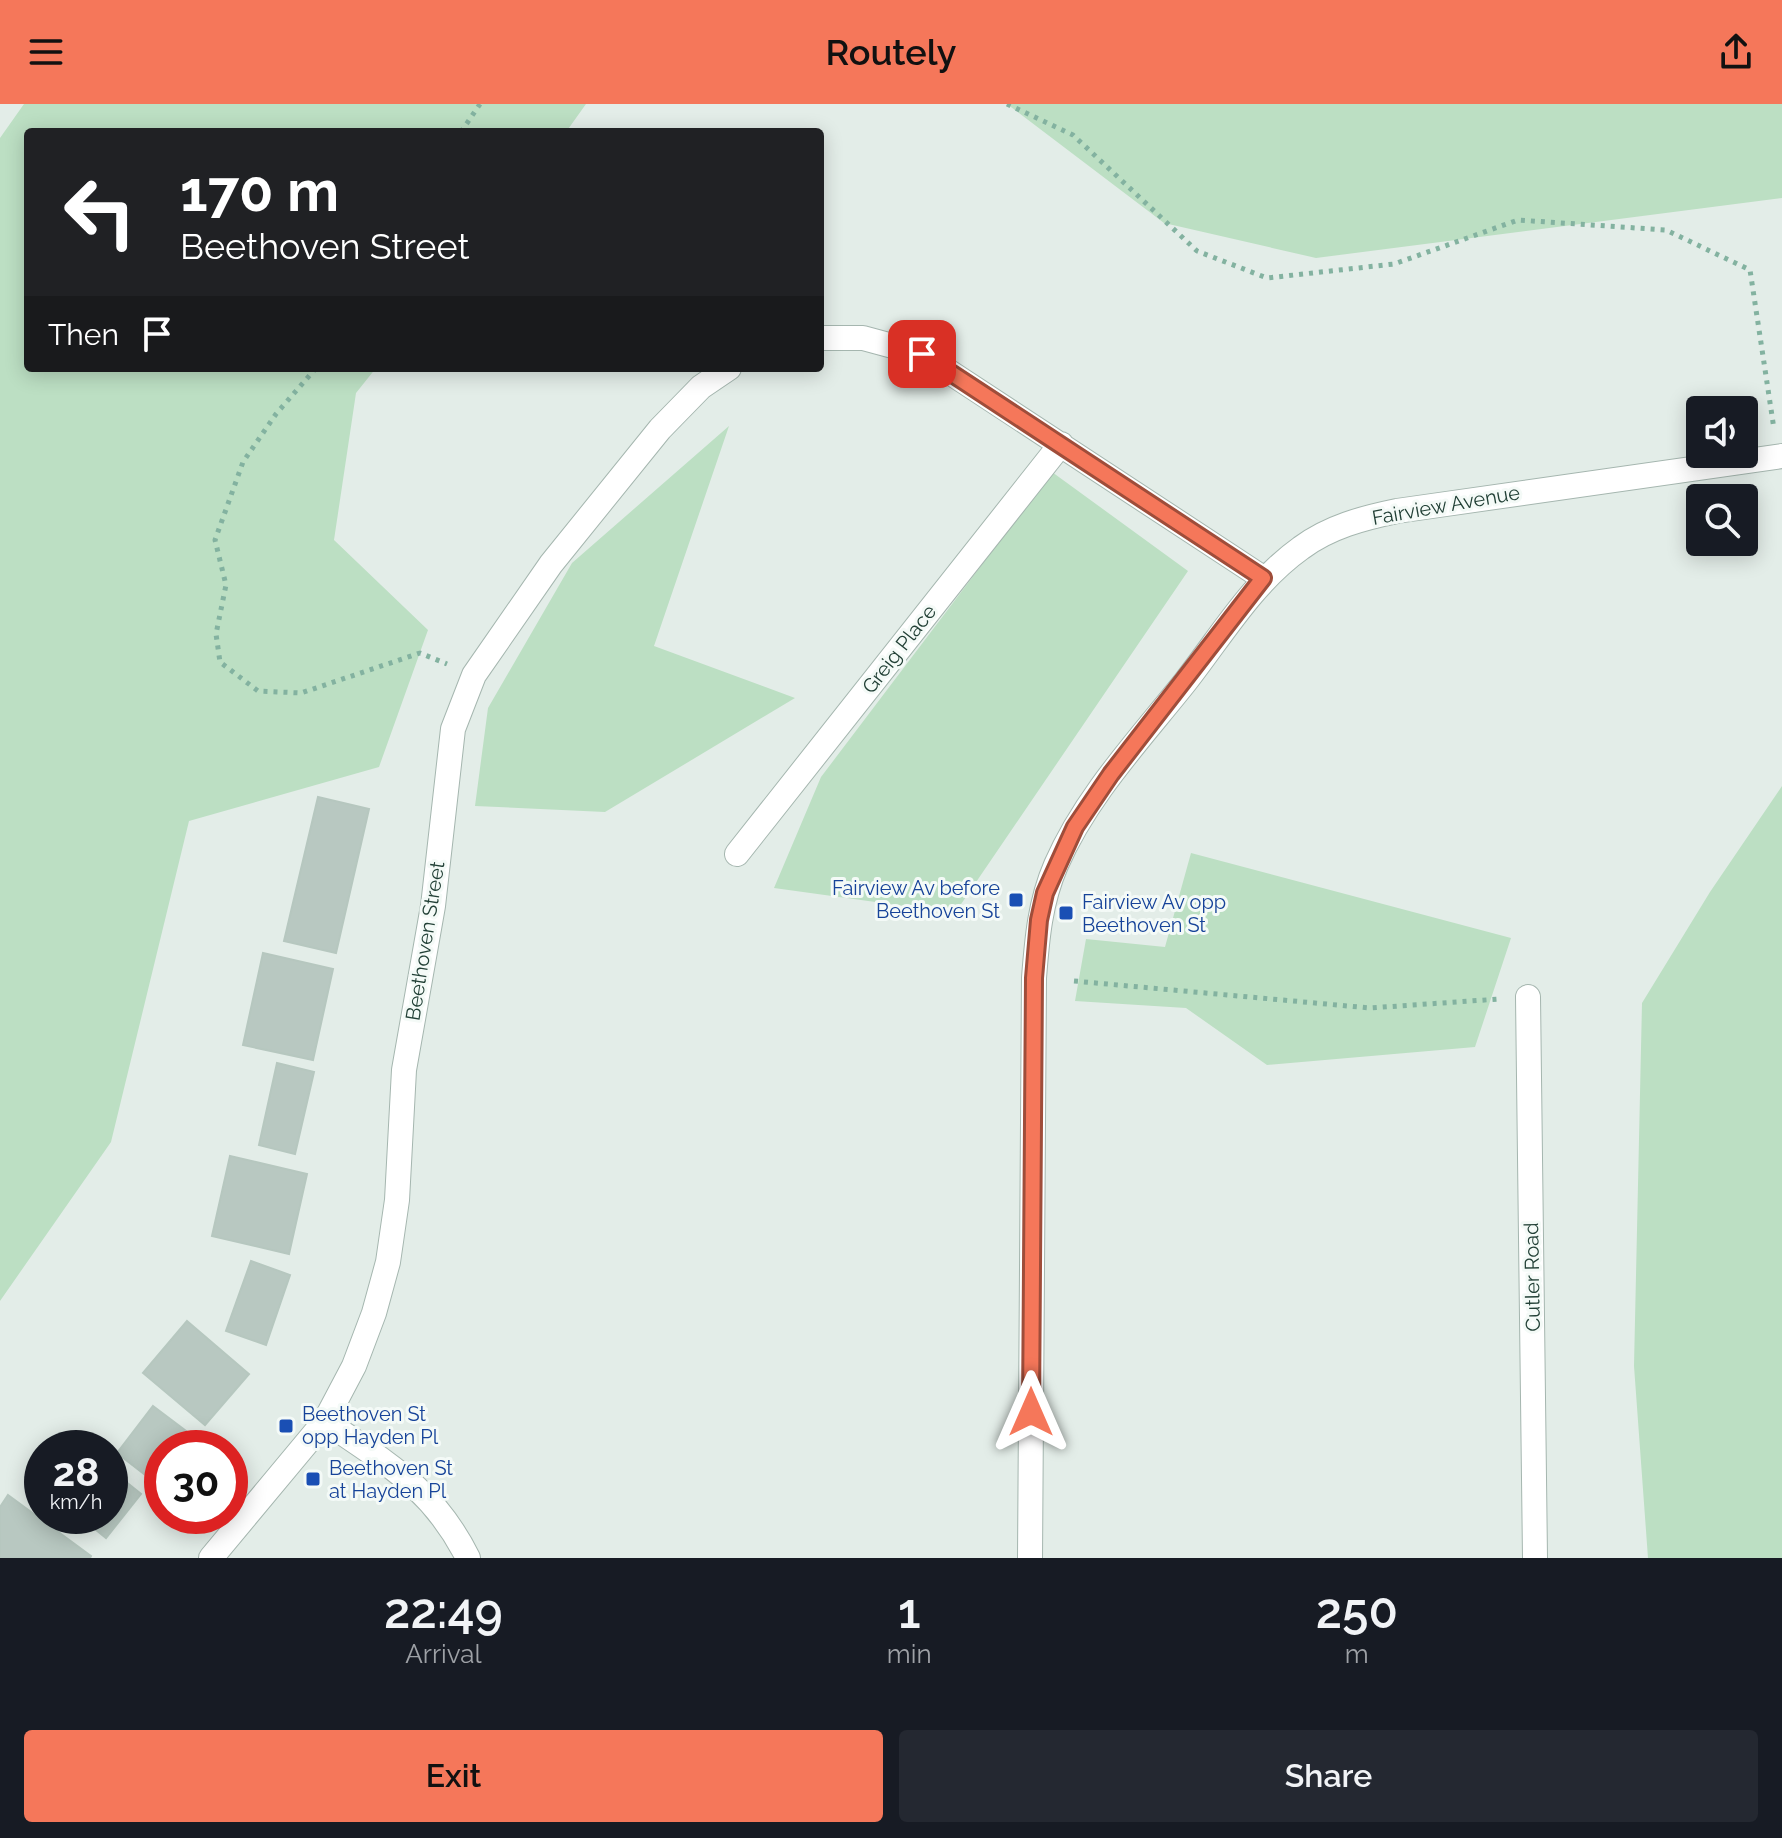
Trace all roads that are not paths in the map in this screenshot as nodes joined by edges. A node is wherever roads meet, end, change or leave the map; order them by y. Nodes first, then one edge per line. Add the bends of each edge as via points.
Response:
1 (824, 338) edge
2 (723, 372) edge
3 (1061, 444) junction
4 (1780, 456) edge
5 (1263, 578) junction
6 (737, 854) dead end
7 (1528, 997) dead end
8 (325, 1421) junction
9 (211, 1558) edge
10 (468, 1558) edge
11 (1030, 1558) edge
12 (1535, 1558) edge

1 - 3 street via 863,338 922,354
2 - 8 street, Beethoven Street via 660,429 543,575 474,675 453,729 433,906 404,1070 388,1262 354,1366
3 - 5 street
3 - 6 street, Greig Place
4 - 5 street, Fairview Avenue via 1369,517 1302,547
5 - 11 street, Fairview Avenue via 1111,774 1075,827 1045,893 1034,978
7 - 12 street, Cutler Road
8 - 9 street, Beethoven Street
8 - 10 street via 415,1483 451,1524

